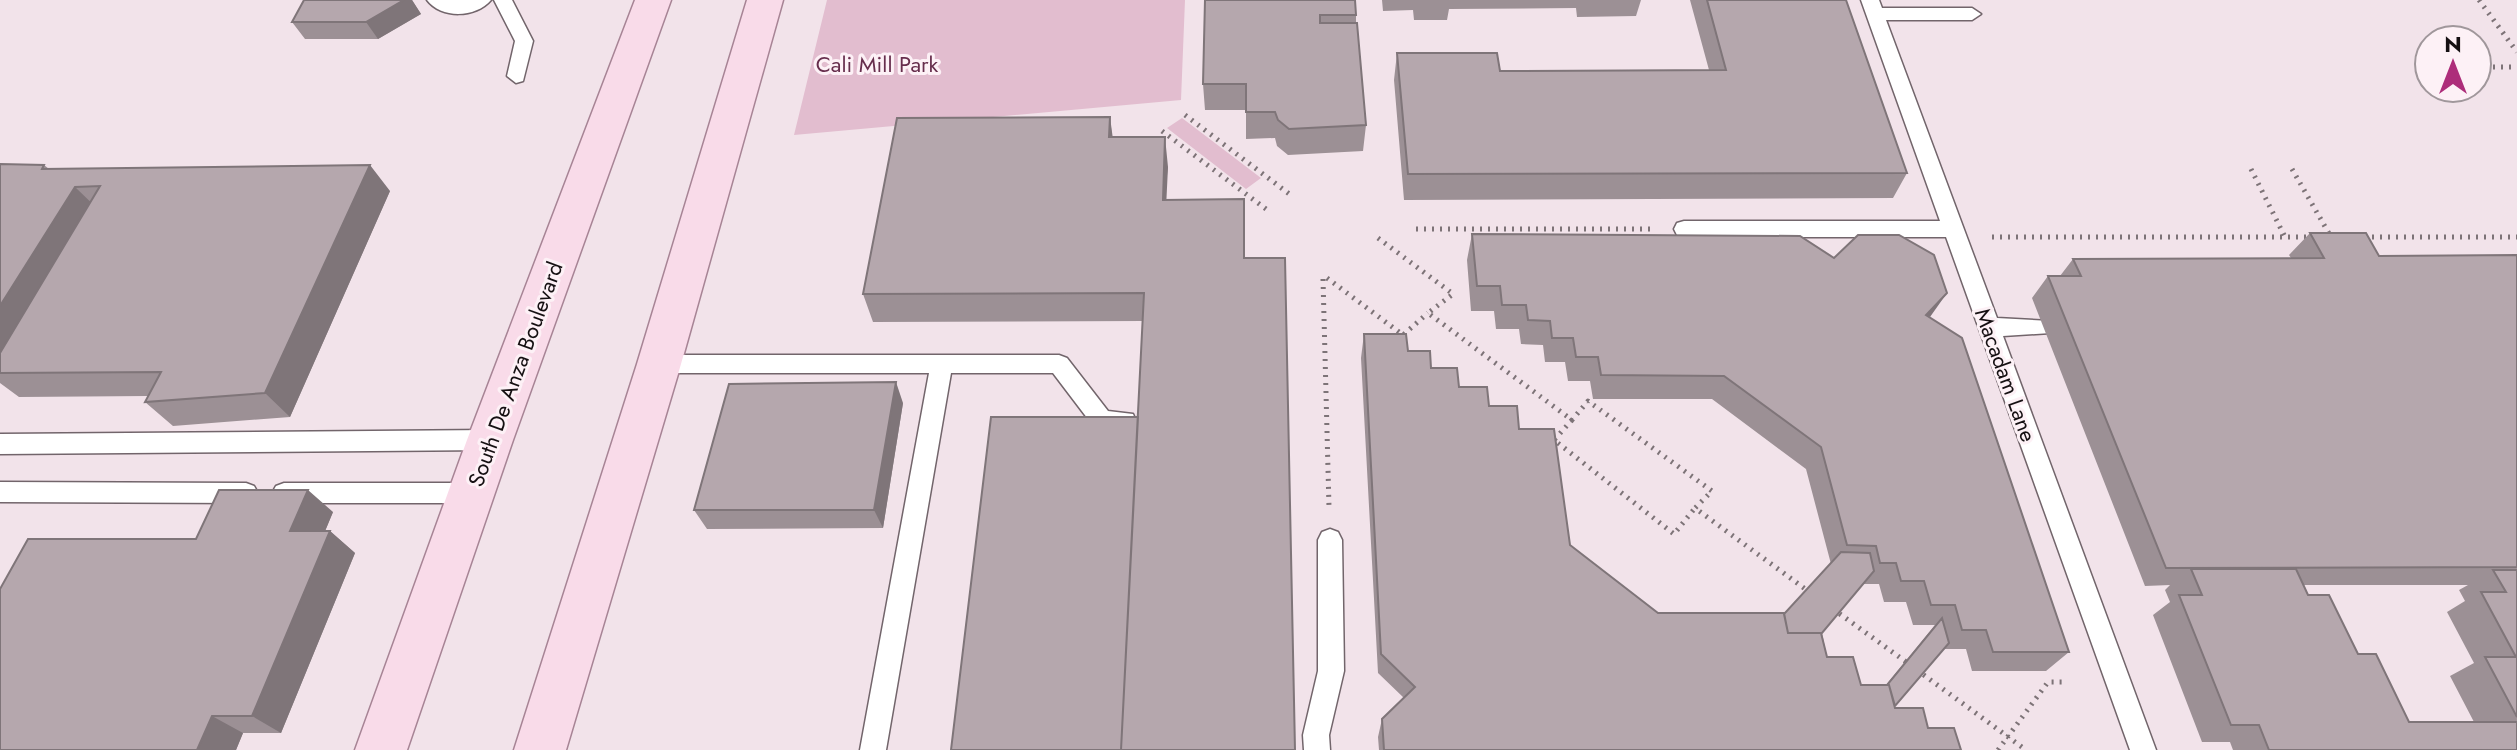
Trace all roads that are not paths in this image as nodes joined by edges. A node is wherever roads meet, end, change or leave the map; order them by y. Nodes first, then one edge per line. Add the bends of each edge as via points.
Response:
1 (436, 0) edge
2 (482, 0) edge
3 (503, 0) edge
4 (653, 0) edge
5 (765, 0) edge
6 (1872, 7) edge
7 (1972, 14) dead end
8 (516, 76) dead end
9 (1684, 229) road end
10 (1952, 229) junction
11 (1989, 327) junction
12 (2043, 327) dead end
13 (659, 364) junction
14 (941, 365) junction
15 (1142, 421) edge
16 (490, 440) junction
17 (0, 444) edge
18 (0, 492) edge
19 (471, 493) junction
20 (1330, 540) road end
21 (381, 750) edge
22 (540, 750) edge
23 (873, 750) edge
24 (1317, 750) edge
25 (2143, 750) edge

1 - 2 lane via 447,8 463,9
3 - 8 lane via 524,41
4 - 16 main road, South De Anza Boulevard
5 - 13 main road
6 - 7 lane
6 - 10 lane, Macadam Lane
9 - 10 lane
10 - 11 lane, Macadam Lane
11 - 12 lane
11 - 25 lane, Macadam Lane
13 - 14 lane
13 - 22 main road
14 - 15 lane via 1059,364 1102,420
14 - 23 lane
16 - 17 lane
16 - 19 main road, South De Anza Boulevard
18 - 19 lane
19 - 21 main road, South De Anza Boulevard
20 - 24 lane via 1331,671

